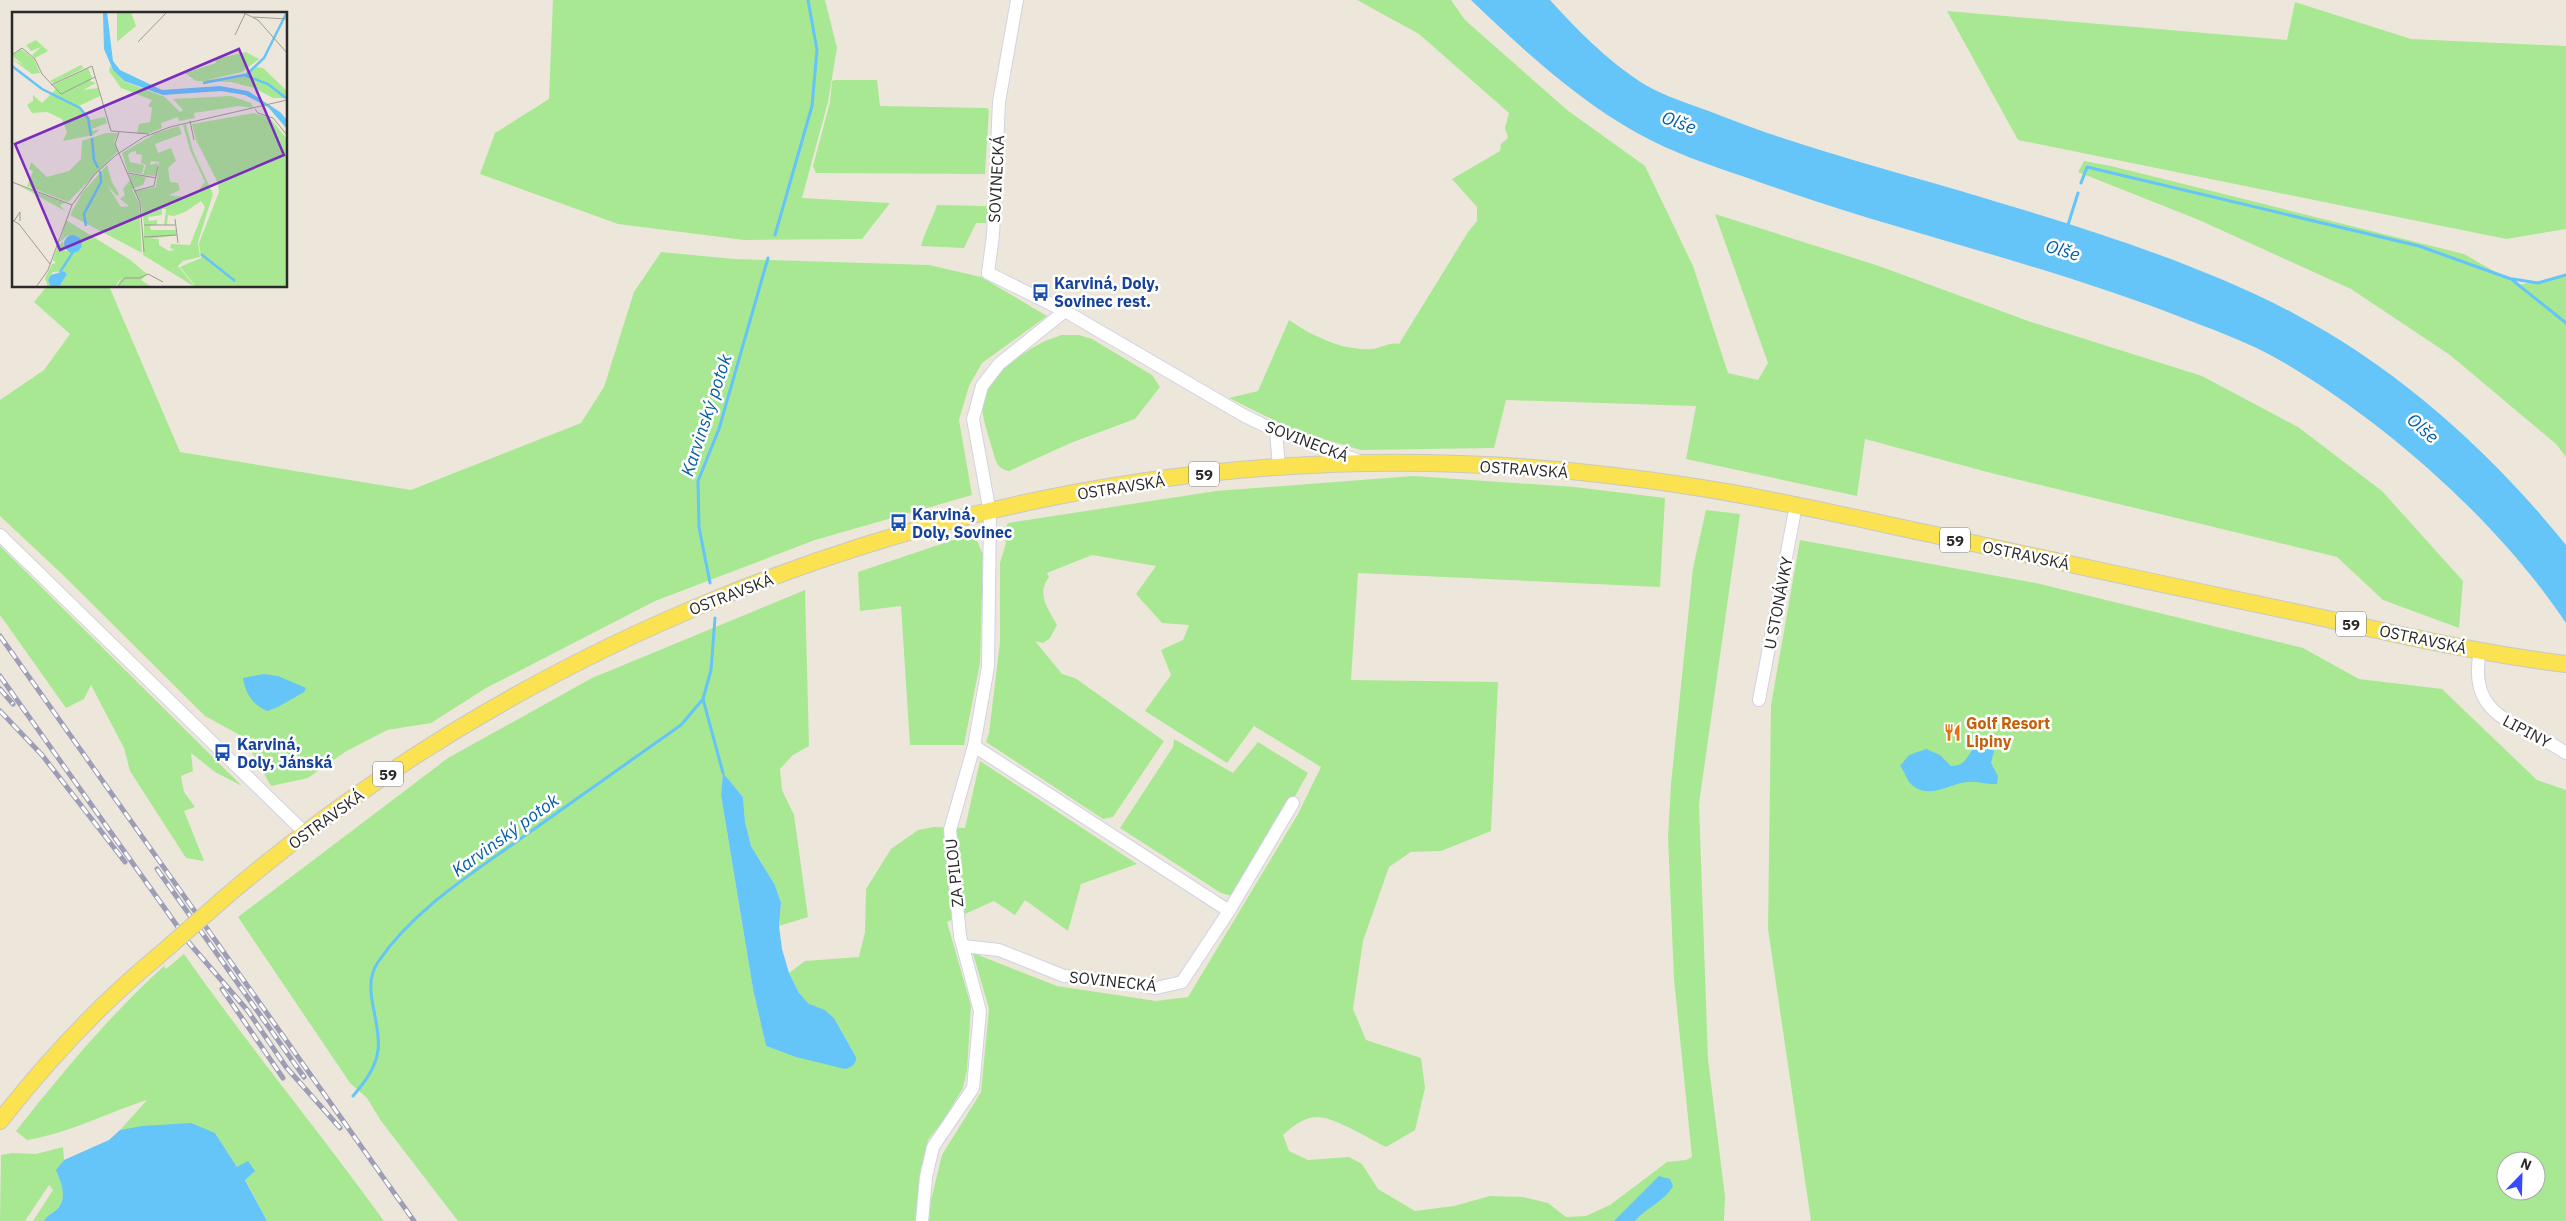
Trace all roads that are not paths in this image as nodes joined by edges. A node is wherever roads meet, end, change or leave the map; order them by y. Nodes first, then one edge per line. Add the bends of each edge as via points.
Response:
1 (1017, 0) edge
2 (1065, 311) junction
3 (1276, 431) junction
4 (1368, 463) junction
5 (1279, 467) junction
6 (1796, 505) junction
7 (990, 513) junction
8 (0, 535) edge
9 (2480, 651) junction
10 (2566, 664) edge
11 (1760, 700) dead end
12 (974, 746) junction
13 (2566, 754) edge
14 (1293, 803) dead end
15 (305, 833) junction
16 (1229, 911) junction
17 (963, 946) junction
18 (0, 1120) edge
19 (922, 1221) edge

1 - 2 street, SOVINECKÁ via 999,102 993,235 988,273
2 - 3 street, SOVINECKÁ
2 - 7 street via 999,364 982,386 973,419
3 - 4 street, SOVINECKÁ
3 - 5 street
4 - 5 main road, OSTRAVSKÁ / 59
4 - 6 main road, OSTRAVSKÁ / 59 via 1546,470 1631,478
5 - 7 main road, OSTRAVSKÁ / 59 via 1075,494
6 - 9 main road, OSTRAVSKÁ / 59
6 - 11 street, U STONÁVKY
7 - 12 street, ZA PILOU via 988,666
7 - 15 main road, OSTRAVSKÁ / 59 via 889,538 729,593 642,631 453,732
8 - 15 street
9 - 10 main road, OSTRAVSKÁ / 59
9 - 13 street, LIPINY via 2478,686 2483,700 2502,719 2550,742
12 - 16 street
12 - 17 street, ZA PILOU via 950,830
14 - 16 street, SOVINECKÁ
15 - 18 main road, OSTRAVSKÁ / 59, bridge via 229,894 84,1025
16 - 17 street, SOVINECKÁ via 1182,982 1156,988 1064,976 999,950
17 - 19 street, ZA PILOU via 980,1011 973,1088 933,1147 926,1177

